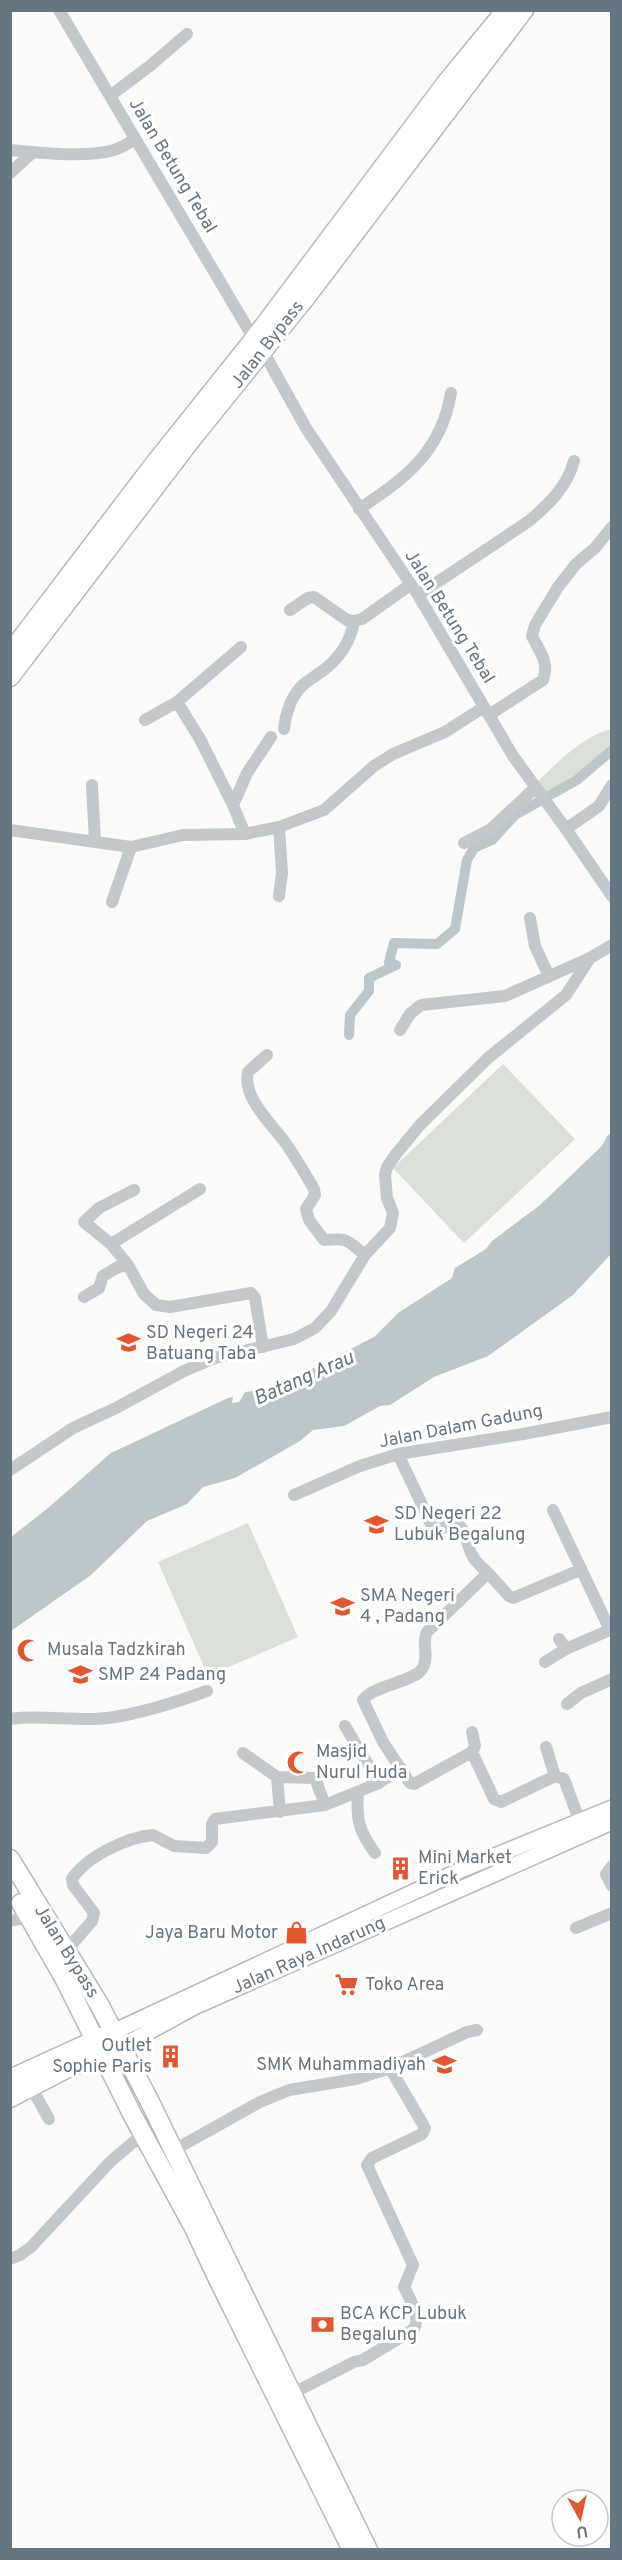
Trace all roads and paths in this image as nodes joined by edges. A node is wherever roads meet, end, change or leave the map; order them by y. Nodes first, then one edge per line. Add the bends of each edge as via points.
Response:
1 (59, 10) edge
2 (506, 10) edge
3 (524, 10) edge
4 (188, 34) dead end
5 (453, 88) junction
6 (110, 96) junction
7 (135, 140) junction
8 (10, 150) edge
9 (32, 153) junction
10 (10, 173) edge
11 (259, 345) junction
12 (450, 393) dead end
13 (574, 461) dead end
14 (359, 509) junction
15 (612, 527) edge
16 (78, 577) junction
17 (414, 590) junction
18 (290, 610) dead end
19 (354, 621) junction
20 (241, 647) dead end
21 (10, 653) edge
22 (10, 678) edge
23 (177, 702) junction
24 (486, 711) junction
25 (146, 720) dead end
26 (284, 729) dead end
27 (271, 737) dead end
28 (92, 785) dead end
29 (612, 785) edge
30 (539, 794) junction
31 (233, 805) junction
32 (279, 827) junction
33 (566, 829) junction
34 (10, 830) edge
35 (245, 834) junction
36 (95, 842) junction
37 (464, 843) dead end
38 (130, 847) junction
39 (279, 896) dead end
40 (612, 896) edge
41 (112, 902) dead end
42 (530, 918) dead end
43 (612, 945) edge
44 (590, 958) junction
45 (549, 976) junction
46 (400, 1029) dead end
47 (267, 1055) dead end
48 (200, 1189) dead end
49 (134, 1190) dead end
50 (111, 1244) junction
51 (365, 1255) junction
52 (128, 1264) junction
53 (84, 1297) dead end
54 (263, 1347) junction
55 (612, 1417) edge
56 (398, 1454) junction
57 (10, 1470) edge
58 (294, 1495) dead end
59 (553, 1510) dead end
60 (580, 1570) junction
61 (488, 1573) junction
62 (611, 1629) edge
63 (545, 1662) dead end
64 (612, 1679) edge
65 (207, 1691) dead end
66 (567, 1704) dead end
67 (10, 1719) edge
68 (345, 1726) dead end
69 (472, 1732) dead end
70 (546, 1747) dead end
71 (472, 1752) junction
72 (243, 1753) dead end
73 (401, 1768) junction
74 (555, 1776) junction
75 (277, 1777) junction
76 (379, 1783) junction
77 (358, 1793) junction
78 (325, 1805) junction
79 (612, 1808) edge
80 (280, 1812) junction
81 (612, 1822) edge
82 (581, 1826) junction
83 (375, 1853) dead end
84 (10, 1859) edge
85 (470, 1866) junction
86 (612, 1866) edge
87 (477, 1881) junction
88 (10, 1884) edge
89 (612, 1886) edge
90 (612, 1913) edge
91 (29, 1917) junction
92 (10, 1921) edge
93 (576, 1928) dead end
94 (67, 1954) junction
95 (477, 2030) dead end
96 (117, 2039) junction
97 (98, 2047) junction
98 (390, 2068) junction
99 (10, 2079) edge
100 (31, 2087) junction
101 (10, 2098) edge
102 (49, 2119) dead end
103 (143, 2134) junction
104 (174, 2150) junction
105 (10, 2259) edge
106 (293, 2393) junction
107 (352, 2550) edge
108 (368, 2550) edge

1 - 6 street, Jalan Betung Tebal
2 - 5 highway, Jalan Bypass
3 - 5 highway, Jalan Bypass
4 - 6 street
5 - 11 highway, Jalan Bypass
6 - 7 street, Jalan Betung Tebal
7 - 9 street via 100,152
7 - 11 street, Jalan Betung Tebal
8 - 9 street
9 - 10 street
11 - 14 street, Jalan Betung Tebal via 306,428
11 - 16 highway, Jalan Bypass
12 - 14 street via 439,432 417,465
13 - 17 street via 557,495 537,515
14 - 17 street, Jalan Betung Tebal
15 - 24 street via 576,564 535,625 532,636 546,668 543,680
16 - 21 highway, Jalan Bypass
16 - 22 highway, Jalan Bypass
17 - 19 street
17 - 24 street, Jalan Betung Tebal
18 - 19 street via 314,597 346,620
19 - 26 street via 340,654 294,696
20 - 23 street
23 - 25 street
23 - 31 street
24 - 30 street, Jalan Betung Tebal
24 - 32 street via 393,754 324,810
27 - 31 street via 247,773
28 - 36 street
29 - 33 street via 599,806
30 - 33 street, Jalan Betung Tebal
30 - 37 street via 487,832
31 - 35 street
32 - 35 street
32 - 39 street
33 - 40 street, Jalan Betung Tebal
34 - 36 street
35 - 38 street via 183,835
36 - 38 street
38 - 41 street
42 - 45 street via 535,945
43 - 44 street
44 - 45 street
44 - 51 street via 566,995 488,1058 396,1154 385,1175 393,1213 390,1228
45 - 46 street via 505,996 421,1005
47 - 51 street via 248,1072 248,1088 314,1189 315,1195 306,1209 309,1220 324,1240 343,1238
48 - 50 street
49 - 50 street via 99,1208 84,1222
50 - 52 street
51 - 54 street via 331,1311 315,1328 294,1340
52 - 53 street via 103,1276 99,1288
52 - 54 street via 144,1294 156,1305 170,1307 250,1293 255,1298
54 - 57 street via 216,1358 184,1371 73,1428
55 - 56 street, Jalan Dalam Gadung
56 - 58 street, Jalan Dalam Gadung
56 - 61 street via 433,1528 458,1523 472,1557
59 - 60 street
60 - 61 street via 513,1598
60 - 62 street
61 - 73 street via 427,1632 427,1656 419,1673 364,1698 369,1715
62 - 63 street via 563,1644
64 - 66 street
65 - 67 street via 97,1719
68 - 76 street
69 - 71 street via 476,1746
70 - 74 street
71 - 73 street via 418,1784 410,1783
71 - 74 street via 496,1801 505,1801
72 - 75 street
73 - 76 street
74 - 82 street via 564,1779
75 - 78 street via 315,1778
75 - 80 street
76 - 77 street
77 - 78 street
77 - 83 street via 362,1836
78 - 80 street
79 - 82 main road, Jalan Raya Indarung
80 - 94 street via 215,1819 212,1842 206,1848 174,1846 148,1835 128,1840 98,1856 72,1879 94,1913
81 - 82 main road, Jalan Raya Indarung
82 - 85 main road, Jalan Raya Indarung
82 - 87 main road, Jalan Raya Indarung
84 - 94 highway, Jalan Bypass
85 - 87 main road
85 - 96 main road, Jalan Raya Indarung
86 - 89 street via 606,1874
87 - 96 main road, Jalan Raya Indarung
88 - 91 highway, Jalan Bypass
90 - 93 street
91 - 92 street
91 - 97 highway, Jalan Bypass
94 - 96 highway, Jalan Bypass
95 - 98 street
96 - 97 highway, Jalan Raya Indarung
96 - 104 highway, Jalan Bypass
97 - 99 highway, Jalan Raya Indarung
97 - 100 highway, Jalan Raya Indarung
97 - 103 highway, Jalan Bypass
98 - 104 street via 356,2079 290,2090 252,2106
98 - 106 street via 425,2128 422,2134 367,2164 413,2265 404,2287 417,2318 416,2325 363,2360
100 - 101 highway, Jalan Raya Indarung
100 - 102 street
103 - 105 street via 111,2161 31,2247
103 - 107 highway, Jalan Bypass via 194,2228
104 - 106 highway, Jalan Bypass
106 - 108 highway, Jalan Bypass

